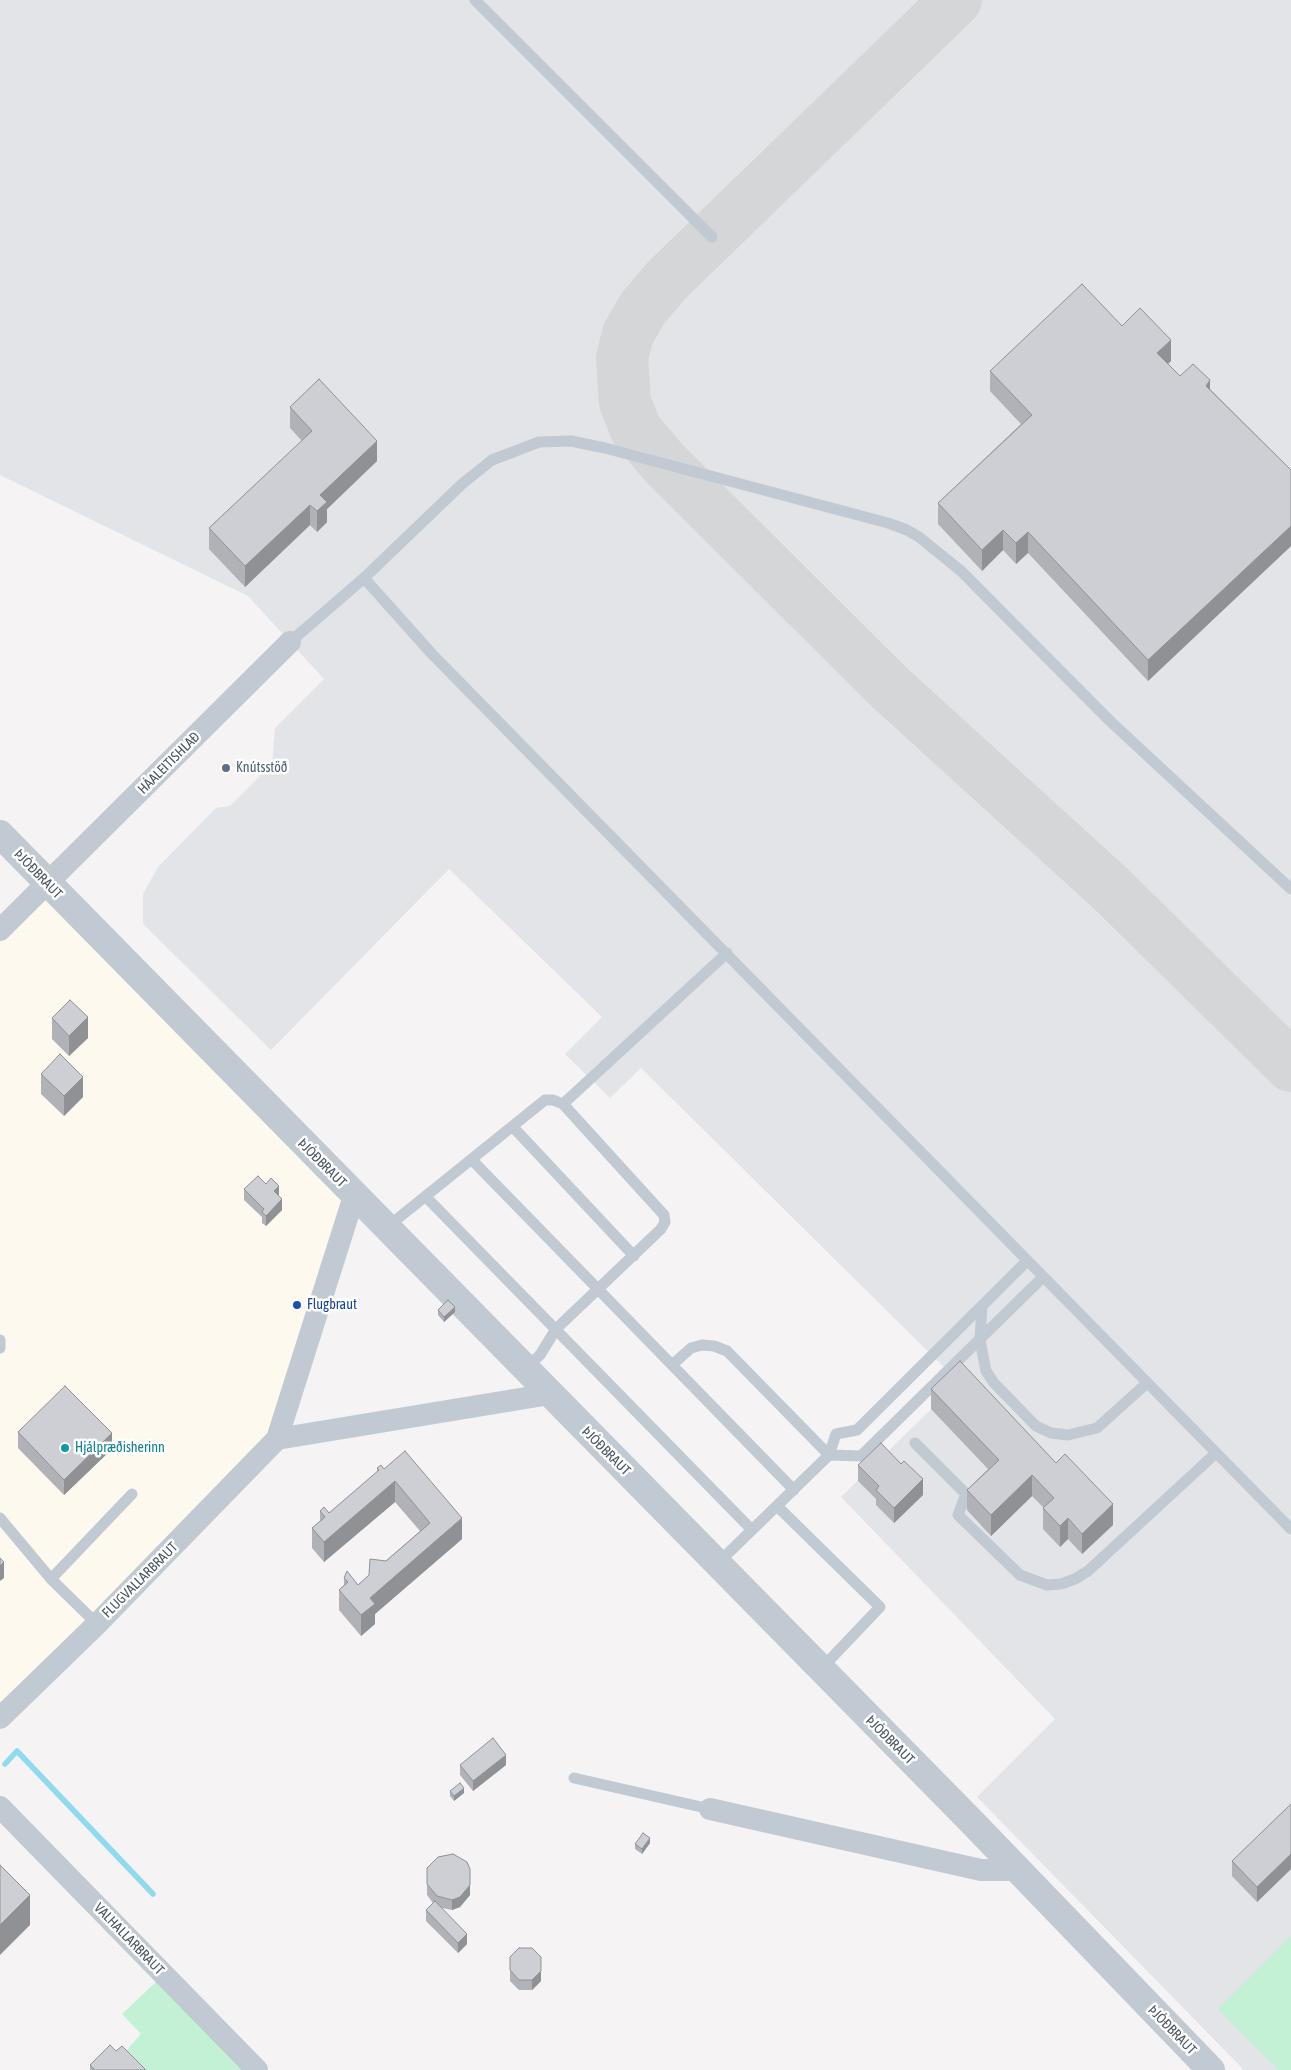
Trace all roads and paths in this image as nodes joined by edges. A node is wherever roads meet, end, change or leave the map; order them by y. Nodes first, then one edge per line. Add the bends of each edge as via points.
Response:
1 (475, 0) edge
2 (712, 237) dead end
3 (364, 578) junction
4 (290, 642) joint
5 (0, 834) edge
6 (47, 884) junction
7 (1291, 888) edge
8 (0, 930) edge
9 (726, 953) junction
10 (563, 1104) junction
11 (514, 1128) junction
12 (472, 1160) junction
13 (354, 1196) junction
14 (426, 1196) junction
15 (386, 1228) junction
16 (634, 1256) junction
17 (1027, 1261) junction
18 (1043, 1277) junction
19 (598, 1289) junction
20 (982, 1306) junction
21 (556, 1329) junction
22 (0, 1340) edge
23 (980, 1340) junction
24 (0, 1348) edge
25 (672, 1364) junction
26 (525, 1369) junction
27 (1147, 1383) junction
28 (550, 1394) junction
29 (277, 1439) junction
30 (915, 1443) dead end
31 (1216, 1453) junction
32 (829, 1455) junction
33 (794, 1490) junction
34 (132, 1494) dead end
35 (776, 1506) junction
36 (0, 1518) edge
37 (1291, 1529) edge
38 (752, 1530) junction
39 (717, 1564) junction
40 (51, 1579) junction
41 (97, 1624) junction
42 (821, 1669) junction
43 (0, 1718) edge
44 (574, 1778) dead end
45 (0, 1807) edge
46 (710, 1808) joint
47 (1017, 1870) junction
48 (257, 2070) edge
49 (1211, 2070) edge

1 - 2 lane
3 - 4 lane
3 - 7 lane via 492,460 539,442 571,441 605,448 888,523 919,537 961,571 1110,721
3 - 9 lane via 432,654
4 - 6 street, HÁALEITISHLAÐ
5 - 6 street, ÞJÓÐBRAUT
6 - 8 street, HÁALEITISHLAÐ
6 - 13 street, ÞJÓÐBRAUT
9 - 10 lane
9 - 17 lane
10 - 11 lane via 545,1100
10 - 16 lane via 664,1215 666,1222 661,1230
11 - 12 lane
11 - 16 lane
12 - 14 lane
12 - 19 lane
13 - 15 street, ÞJÓÐBRAUT
13 - 29 street, FLUGVALLARBRAUT
14 - 15 lane
14 - 21 lane
15 - 26 street, ÞJÓÐBRAUT
16 - 19 lane
17 - 18 lane
17 - 20 lane
18 - 23 lane
18 - 27 lane
19 - 21 lane
19 - 25 lane
20 - 23 lane
20 - 32 lane via 857,1430 836,1434
21 - 26 lane via 540,1355
21 - 38 lane
22 - 24 lane
23 - 27 lane via 986,1371 994,1383 1036,1426 1051,1433 1068,1435 1097,1428
23 - 32 lane via 860,1456
25 - 32 lane via 691,1348 702,1345 727,1351
25 - 33 lane
26 - 28 street, ÞJÓÐBRAUT
27 - 31 lane
28 - 29 street
28 - 39 street, ÞJÓÐBRAUT
29 - 41 street, FLUGVALLARBRAUT
30 - 31 lane via 966,1494 958,1514 1020,1575 1047,1585 1068,1582 1088,1571
31 - 37 lane
32 - 33 lane
33 - 35 lane
34 - 40 lane
35 - 38 lane
35 - 42 lane via 880,1607
36 - 40 lane
38 - 39 lane
39 - 42 street, ÞJÓÐBRAUT
40 - 41 lane
41 - 43 street, FLUGVALLARBRAUT
42 - 47 street, ÞJÓÐBRAUT
44 - 46 lane
45 - 48 street, VALHALLARBRAUT
46 - 47 street via 981,1870
47 - 49 street, ÞJÓÐBRAUT

